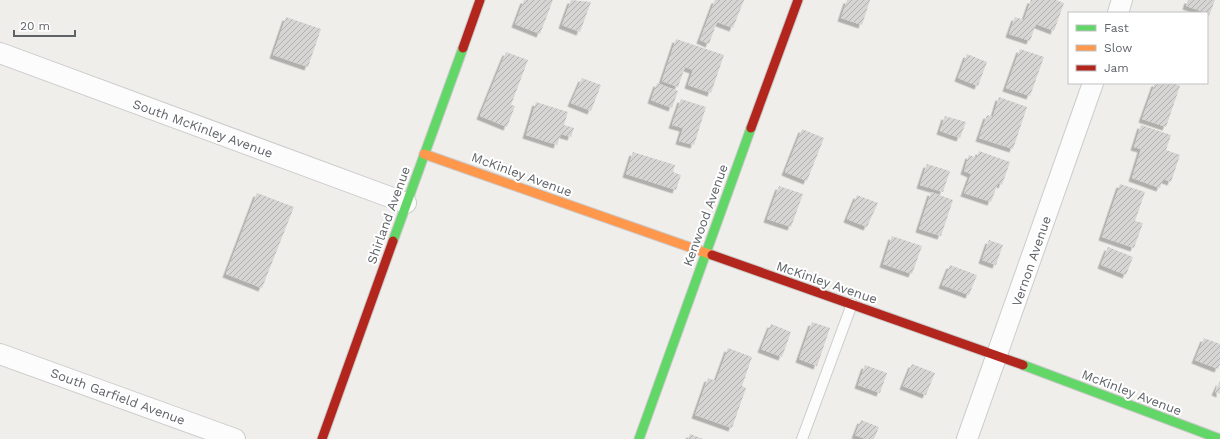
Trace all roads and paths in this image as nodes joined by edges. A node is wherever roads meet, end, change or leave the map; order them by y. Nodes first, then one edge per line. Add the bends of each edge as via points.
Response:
1 (480, 0) edge
2 (798, 0) edge
3 (1122, 0) edge
4 (1118, 12) edge
5 (0, 53) edge
6 (1093, 84) edge
7 (424, 154) junction
8 (406, 203) junction
9 (705, 253) junction
10 (852, 304) junction
11 (0, 354) edge
12 (998, 356) junction
13 (235, 439) edge
14 (322, 439) edge
15 (639, 439) edge
16 (802, 439) edge
17 (967, 439) edge
18 (1220, 439) edge

1 - 7 street, Shirland Avenue
2 - 9 street, Kenwood Avenue
3 - 4 street
5 - 8 street, South McKinley Avenue
6 - 12 street, Vernon Avenue
7 - 8 street, Shirland Avenue
7 - 9 street, McKinley Avenue
8 - 14 street, Shirland Avenue
9 - 10 street, McKinley Avenue
9 - 15 street, Kenwood Avenue
10 - 12 street, McKinley Avenue
10 - 16 lane
11 - 13 street, South Garfield Avenue
12 - 17 street, Vernon Avenue
12 - 18 street, McKinley Avenue

